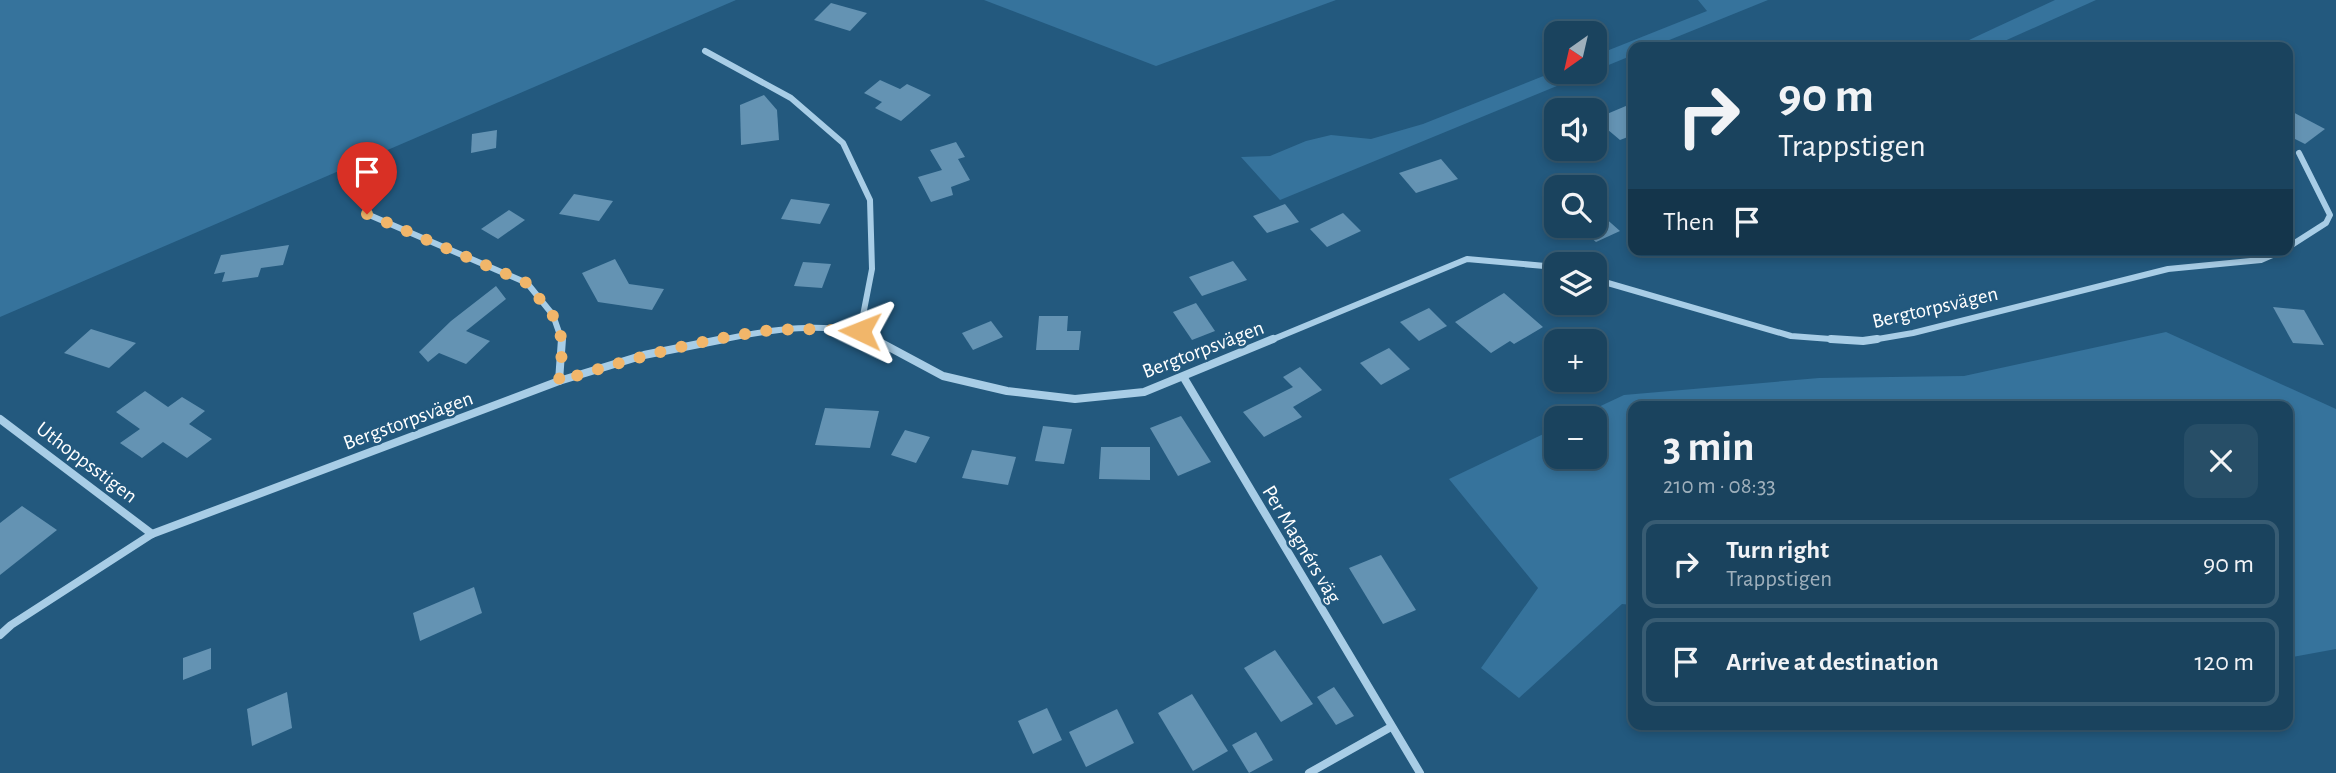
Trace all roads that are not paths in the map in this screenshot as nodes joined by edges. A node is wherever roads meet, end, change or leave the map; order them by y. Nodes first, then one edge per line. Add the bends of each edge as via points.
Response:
1 (705, 51) dead end
2 (2299, 153) dead end
3 (367, 214) dead end
4 (2293, 244) edge
5 (2270, 256) edge
6 (1544, 264) edge
7 (1607, 283) edge
8 (860, 331) junction
9 (1184, 378) junction
10 (559, 381) junction
11 (0, 419) edge
12 (152, 534) junction
13 (0, 635) edge
14 (1391, 727) junction
15 (1309, 773) edge
16 (1420, 773) edge

1 - 8 street via 791,98 843,143 870,201 872,269
2 - 4 street, Bergtorpsvägen via 2330,215 2326,223
3 - 10 street via 527,283 553,316 563,342
5 - 7 street, Bergtorpsvägen via 2168,269 1913,333 1863,341 1791,336
6 - 9 street, Bergtorpsvägen via 1467,259
8 - 9 street, Bergtorpsvägen via 943,376 1007,391 1075,399 1144,392
8 - 10 street, Bergstorpsvägen via 758,332 644,355
9 - 14 street, Per Magnérs väg
10 - 12 street, Bergstorpsvägen
11 - 12 street, Uthoppsstigen
12 - 13 street, Bergstorpsvägen
14 - 15 street
14 - 16 street, Per Magnérs väg

